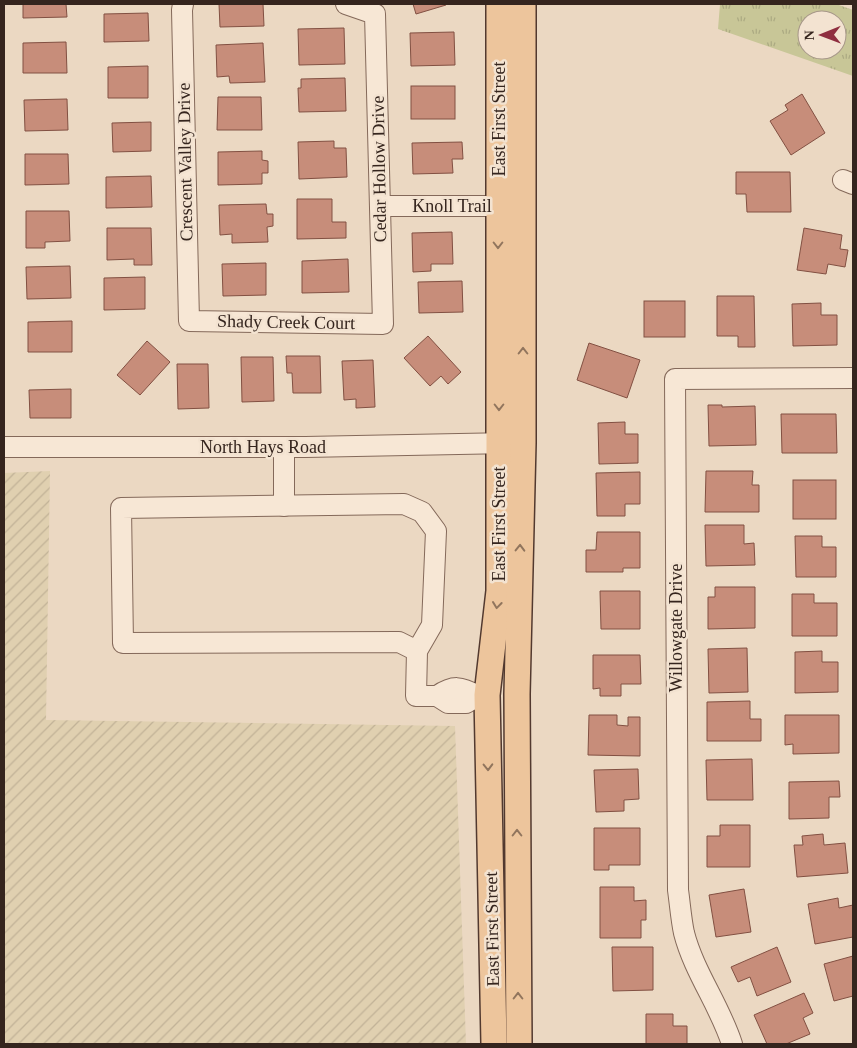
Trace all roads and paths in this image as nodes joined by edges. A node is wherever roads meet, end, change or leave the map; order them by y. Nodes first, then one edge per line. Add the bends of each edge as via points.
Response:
1 (183, 4) edge
2 (346, 4) edge
3 (499, 4) edge
4 (523, 4) edge
5 (380, 206) junction
6 (498, 206) junction
7 (523, 206) junction
8 (189, 321) joint
9 (383, 324) joint
10 (853, 378) edge
11 (511, 443) junction
12 (4, 447) edge
13 (284, 447) junction
14 (284, 506) junction
15 (417, 651) junction
16 (517, 694) junction
17 (482, 696) junction
18 (494, 1044) edge
19 (518, 1044) edge
20 (732, 1044) edge

1 - 8 street, Crescent Valley Drive
2 - 5 street, Cedar Hollow Drive via 375,14
3 - 6 main road, East First Street
4 - 7 main road, East First Street
5 - 6 street, Knoll Trail
5 - 9 street, Cedar Hollow Drive
6 - 7 street, Knoll Trail
6 -> 11 main road, East First Street
11 -> 7 main road, East First Street
8 - 9 street, Shady Creek Court
10 - 20 street, Willowgate Drive via 674,379 678,890 684,933
11 - 13 street, North Hays Road
16 -> 11 main road, East First Street
11 -> 17 main road, East First Street via 499,591
12 - 13 street, North Hays Road
13 - 14 street
14 - 15 street via 404,504 422,512 436,531 432,626
14 - 15 street via 121,508 123,643 399,642
15 - 17 street via 416,696 437,696 448,703 466,703
16 - 17 main road
19 -> 16 main road, East First Street
17 -> 18 main road, East First Street

